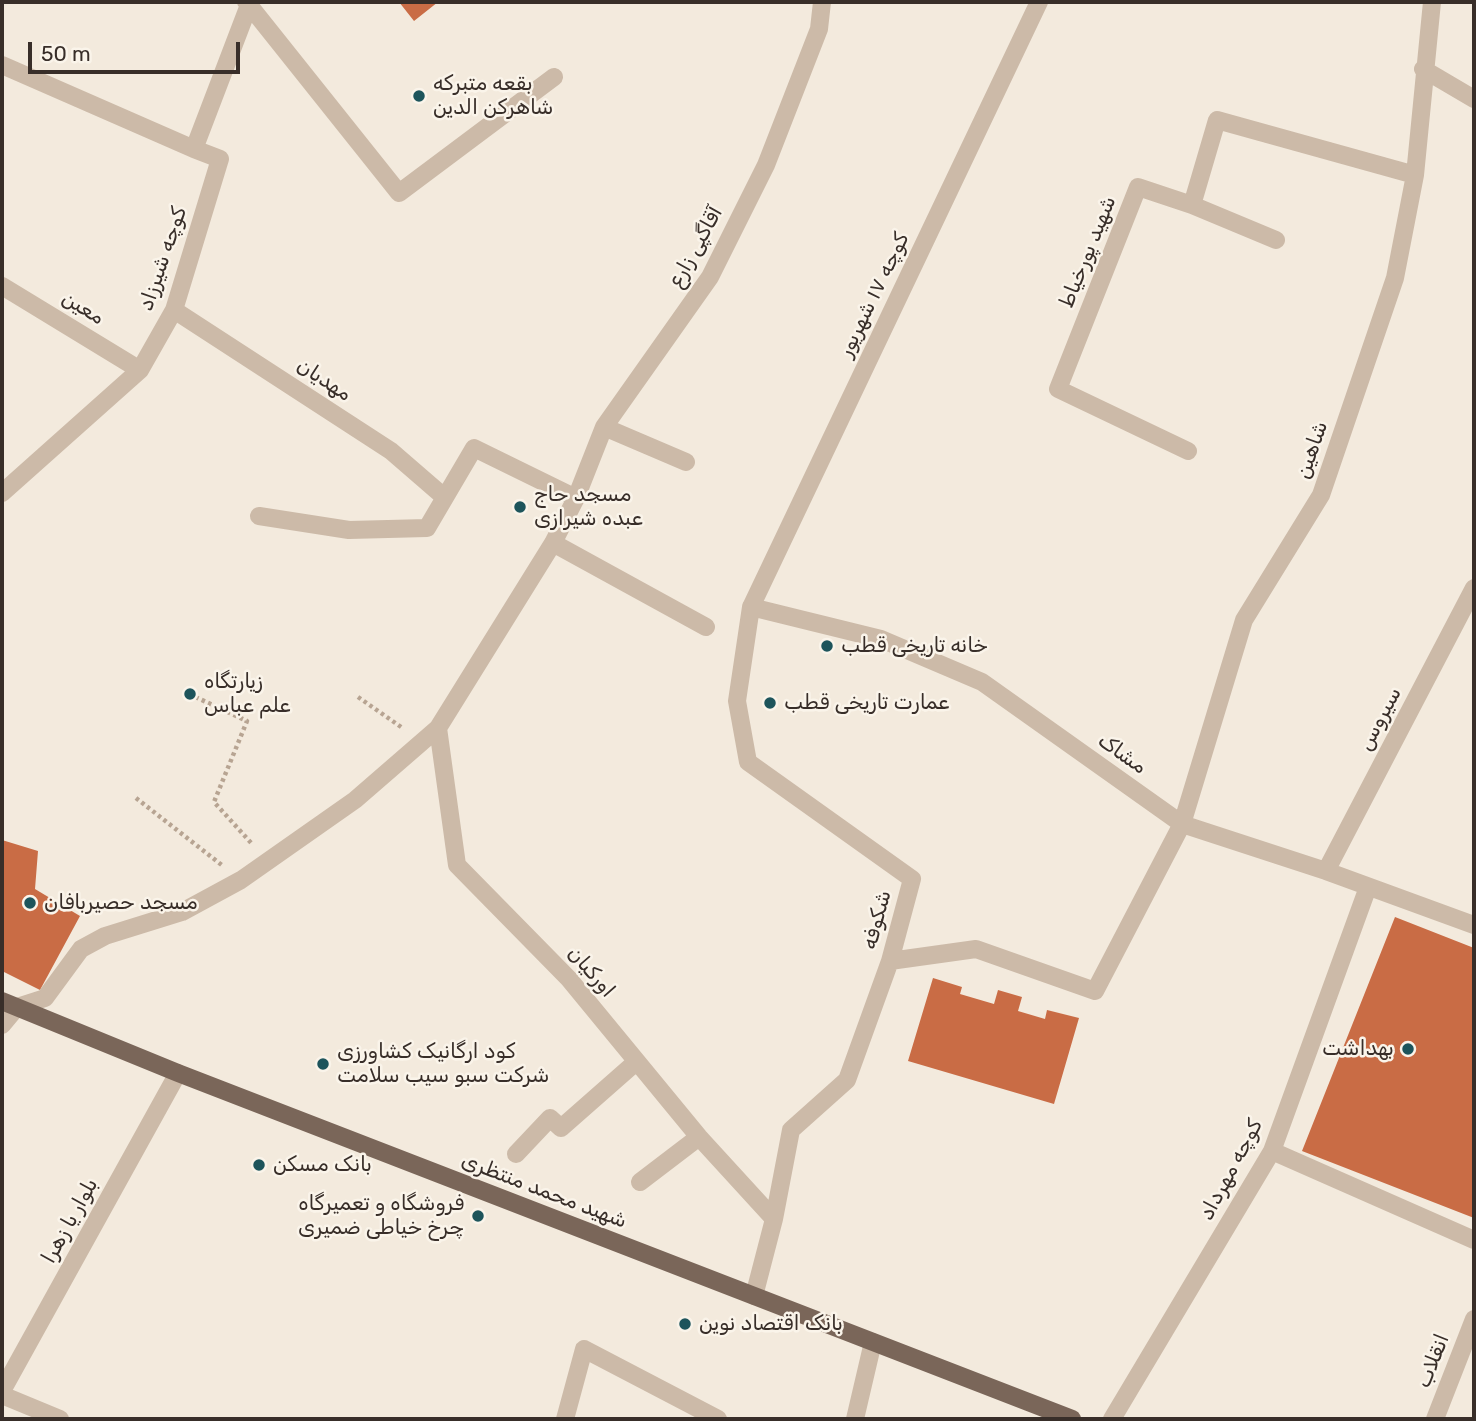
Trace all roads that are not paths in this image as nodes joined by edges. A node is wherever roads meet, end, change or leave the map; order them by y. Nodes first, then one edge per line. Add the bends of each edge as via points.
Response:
1 (822, 2) edge
2 (1039, 2) edge
3 (1432, 2) edge
4 (248, 4) edge
5 (2, 65) edge
6 (1423, 69) junction
7 (554, 77) dead end
8 (1474, 99) edge
9 (194, 149) junction
10 (1415, 175) junction
11 (1192, 205) junction
12 (1276, 240) dead end
13 (2, 286) edge
14 (174, 310) junction
15 (140, 370) junction
16 (604, 427) junction
17 (1188, 451) dead end
18 (687, 462) dead end
19 (2, 493) edge
20 (443, 496) junction
21 (576, 498) junction
22 (259, 516) dead end
23 (553, 543) junction
24 (1474, 588) edge
25 (751, 607) junction
26 (706, 627) dead end
27 (438, 728) junction
28 (1182, 824) junction
29 (1326, 871) junction
30 (1368, 887) junction
31 (1474, 925) edge
32 (890, 961) junction
33 (9, 1004) edge
34 (2, 1025) edge
35 (636, 1062) junction
36 (178, 1073) junction
37 (699, 1137) junction
38 (1272, 1151) junction
39 (516, 1154) dead end
40 (640, 1182) dead end
41 (775, 1219) junction
42 (1474, 1240) edge
43 (754, 1296) junction
44 (1474, 1320) edge
45 (873, 1342) junction
46 (2, 1393) edge
47 (60, 1419) edge
48 (565, 1419) edge
49 (718, 1419) edge
50 (855, 1419) edge
51 (1072, 1419) edge
52 (1112, 1419) edge
53 (1435, 1419) edge

1 - 16 street, آقاگپی زارع via 820,29 766,165 710,277
2 - 25 street, کوچه ۱۷ شهریور
3 - 6 street, شاهین
4 - 7 street via 399,193
4 - 9 street
5 - 9 street
6 - 8 street
6 - 10 street, شاهین
9 - 14 street, کوچه شیرزاد via 220,159
10 - 11 street via 1217,120
10 - 28 street, شاهین via 1395,278 1321,495 1244,620
11 - 12 street
11 - 17 street, شهید پورخیاط via 1138,187 1058,388
13 - 15 street, معین
14 - 15 street, کوچه شیرزاد
14 - 20 street, مهدیان via 391,451
15 - 19 street, کوچه شیرزاد
16 - 18 street
16 - 21 street, آقاگپی زارع
20 - 21 street via 474,448
20 - 22 street via 427,528 349,530
21 - 23 street, آقاگپی زارع
23 - 26 street
23 - 27 street, آقاگپی زارع
24 - 29 street, سیروس
25 - 28 street, مشاک via 881,639 982,682
25 - 32 street, شکوفه via 737,701 748,762 912,879
27 - 33 street, آقاگپی زارع via 355,800 241,880 182,912 105,936 81,949 46,998
27 - 35 street, اورکیان via 457,864 569,979
28 - 29 street, مشاک
28 - 32 street, شاهین via 1095,991 976,948
29 - 30 street, مشاک
30 - 31 street, مشاک
30 - 38 street, کوچه مهرداد
32 - 41 street, شکوفه via 847,1080 791,1130
33 - 34 street
33 - 36 main road, شهید محمد منتظری
35 - 37 street, اورکیان
35 - 39 street via 561,1128 550,1118
36 - 43 main road, شهید محمد منتظری
36 - 46 street, بلوار یا زهرا
37 - 40 street
37 - 41 street, اورکیان
38 - 42 street
38 - 52 street, کوچه مهرداد
41 - 43 street, شکوفه
43 - 45 main road, شهید محمد منتظری
44 - 53 street, انقلاب
45 - 50 street
45 - 51 main road, شهید محمد منتظری
46 - 47 street
48 - 49 street via 584,1349

